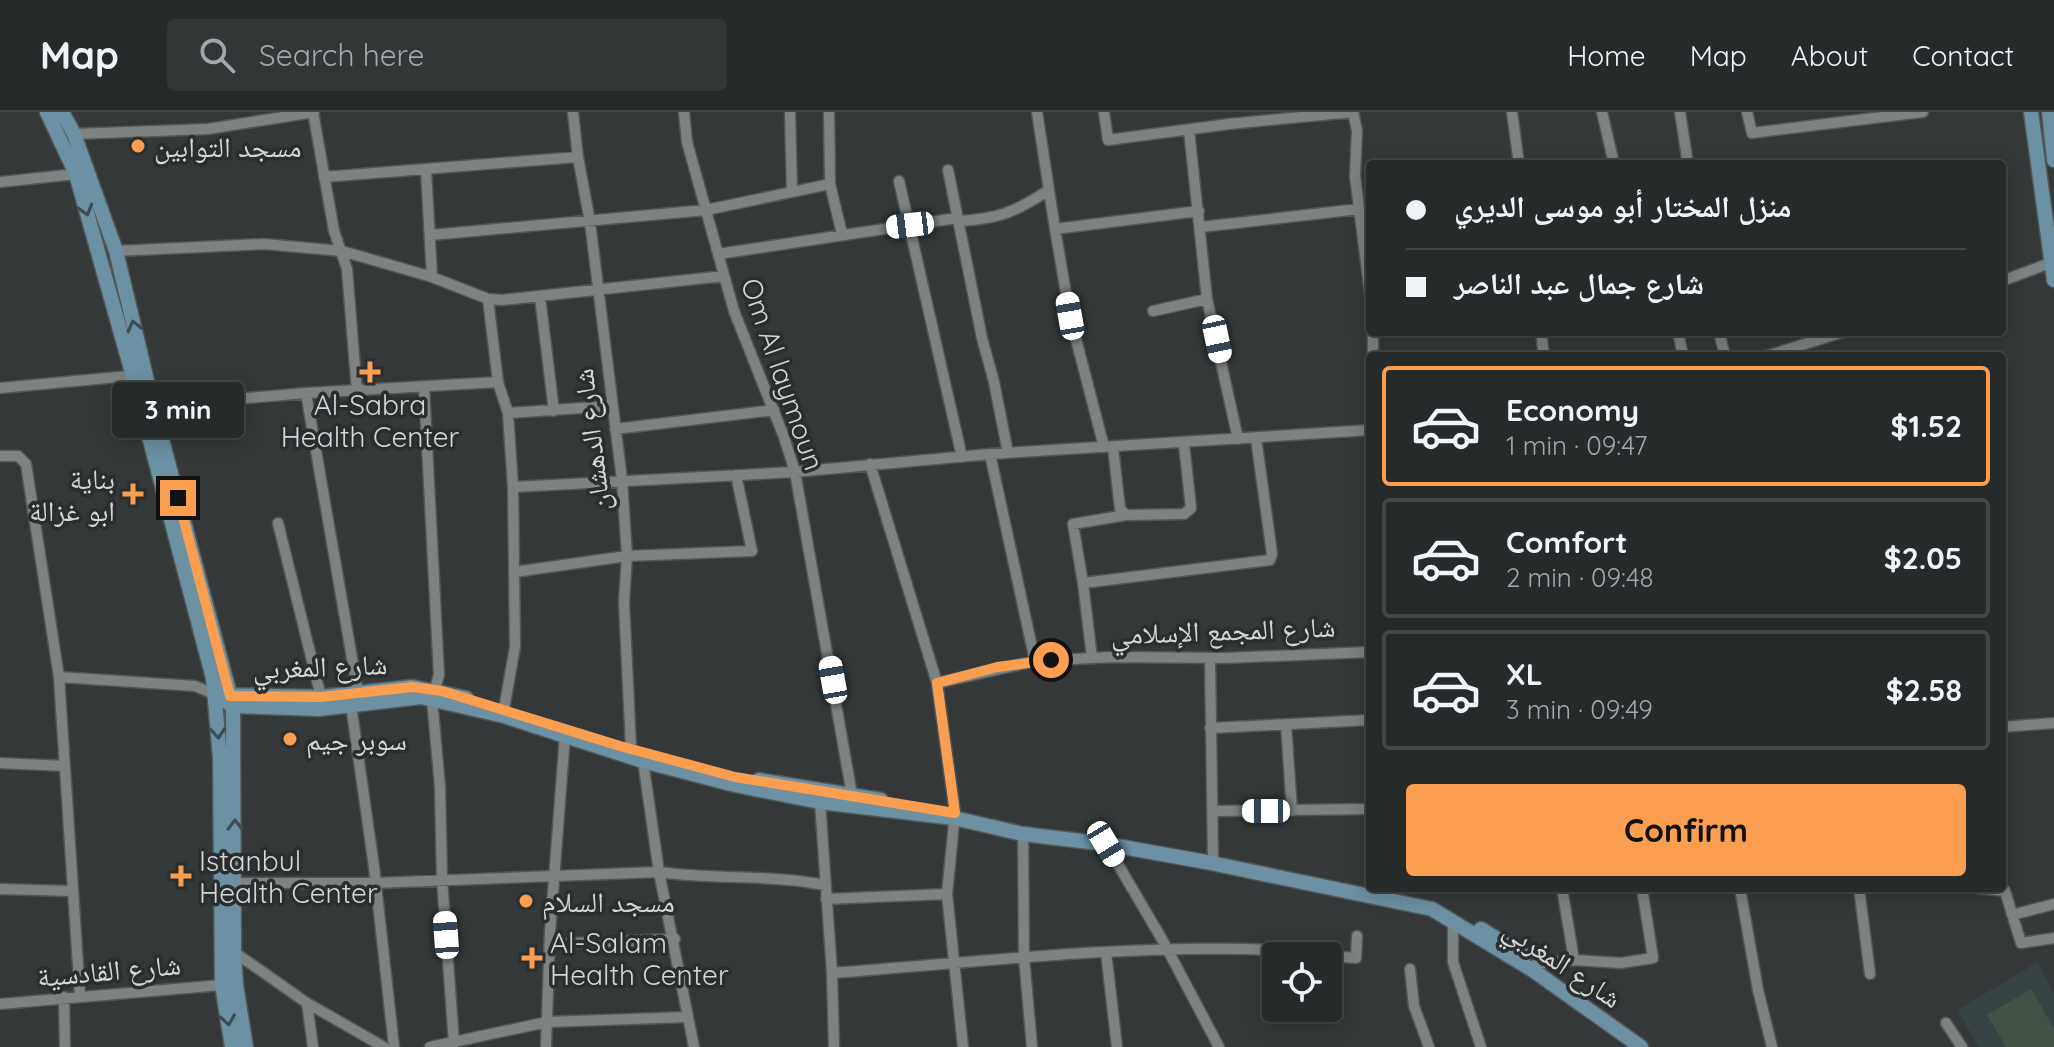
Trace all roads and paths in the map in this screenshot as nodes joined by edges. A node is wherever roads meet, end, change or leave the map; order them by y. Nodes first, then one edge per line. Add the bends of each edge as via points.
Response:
1 (47, 112) edge
2 (62, 112) edge
3 (314, 112) edge
4 (573, 112) edge
5 (684, 112) edge
6 (790, 112) edge
7 (829, 112) edge
8 (1037, 112) edge
9 (1104, 112) edge
10 (1512, 112) edge
11 (1602, 112) edge
12 (1680, 112) edge
13 (1747, 112) edge
14 (1923, 112) edge
15 (2031, 112) edge
16 (2049, 112) edge
17 (1228, 118) edge
18 (1189, 130) junction
19 (74, 134) junction
20 (578, 157) junction
21 (1518, 160) edge
22 (1613, 160) edge
23 (1687, 160) edge
24 (2054, 160) edge
25 (426, 170) junction
26 (948, 170) dead end
27 (76, 174) junction
28 (324, 177) junction
29 (899, 181) dead end
30 (0, 182) edge
31 (830, 184) junction
32 (1049, 190) junction
33 (792, 192) junction
34 (1359, 209) junction
35 (706, 210) junction
36 (1199, 211) junction
37 (958, 220) junction
38 (590, 222) junction
39 (910, 225) junction
40 (1201, 227) junction
41 (1055, 229) junction
42 (842, 234) junction
43 (431, 235) junction
44 (116, 251) junction
45 (342, 251) junction
46 (718, 254) junction
47 (1366, 263) edge
48 (2050, 263) junction
49 (724, 276) junction
50 (432, 277) junction
51 (2006, 280) edge
52 (2054, 280) edge
53 (597, 291) junction
54 (540, 297) junction
55 (488, 299) junction
56 (1207, 299) junction
57 (1153, 311) dead end
58 (1811, 337) edge
59 (1776, 352) edge
60 (139, 375) junction
61 (498, 382) junction
62 (424, 387) junction
63 (0, 388) edge
64 (357, 392) junction
65 (306, 393) junction
66 (153, 406) junction
67 (611, 406) junction
68 (774, 410) junction
69 (554, 411) junction
70 (508, 413) junction
71 (615, 429) junction
72 (1366, 430) edge
73 (1256, 438) junction
74 (1238, 439) junction
75 (1184, 444) junction
76 (1109, 447) junction
77 (1008, 453) junction
78 (990, 454) junction
79 (0, 456) edge
80 (962, 457) junction
81 (870, 464) junction
82 (795, 472) junction
83 (736, 475) junction
84 (622, 480) junction
85 (513, 487) junction
86 (1126, 515) junction
87 (278, 523) dead end
88 (627, 556) junction
89 (514, 572) junction
90 (1083, 583) junction
91 (1366, 652) edge
92 (1092, 658) junction
93 (1210, 658) junction
94 (1035, 661) junction
95 (59, 677) junction
96 (937, 683) junction
97 (433, 695) junction
98 (321, 697) junction
99 (226, 699) junction
100 (354, 699) junction
101 (504, 709) junction
102 (1366, 720) edge
103 (2054, 723) edge
104 (1286, 724) junction
105 (2006, 727) edge
106 (1210, 728) junction
107 (565, 735) junction
108 (631, 748) junction
109 (643, 761) junction
110 (0, 763) edge
111 (65, 766) junction
112 (852, 795) junction
113 (820, 802) junction
114 (1366, 809) edge
115 (1214, 811) junction
116 (1292, 811) junction
117 (955, 815) junction
118 (1023, 834) junction
119 (1106, 844) junction
120 (1213, 857) junction
121 (659, 872) junction
122 (556, 877) junction
123 (442, 879) junction
124 (236, 883) junction
125 (376, 883) junction
126 (825, 885) junction
127 (1366, 885) edge
128 (0, 889) edge
129 (72, 891) junction
130 (1398, 892) edge
131 (1563, 892) edge
132 (1643, 892) edge
133 (1741, 892) edge
134 (1860, 892) edge
135 (2005, 892) edge
136 (947, 894) junction
137 (826, 899) junction
138 (2054, 904) edge
139 (2012, 915) junction
140 (1453, 924) junction
141 (1357, 936) dead end
142 (2054, 938) edge
143 (675, 939) junction
144 (550, 944) junction
145 (1167, 950) junction
146 (234, 952) junction
147 (1106, 952) junction
148 (1024, 957) junction
149 (1574, 960) junction
150 (953, 964) junction
151 (1536, 964) junction
152 (1410, 969) dead end
153 (832, 973) junction
154 (1870, 974) dead end
155 (222, 985) junction
156 (80, 996) junction
157 (64, 997) junction
158 (307, 1003) junction
159 (0, 1004) edge
160 (688, 1017) junction
161 (547, 1022) junction
162 (1946, 1023) dead end
163 (454, 1043) junction
164 (65, 1047) edge
165 (232, 1047) edge
166 (246, 1047) edge
167 (313, 1047) edge
168 (384, 1047) edge
169 (394, 1047) edge
170 (430, 1047) edge
171 (546, 1047) edge
172 (694, 1047) edge
173 (834, 1047) edge
174 (963, 1047) edge
175 (1032, 1047) edge
176 (1117, 1047) edge
177 (1219, 1047) edge
178 (1429, 1047) edge
179 (1481, 1047) edge
180 (1641, 1047) edge
181 (1656, 1047) edge
182 (1772, 1047) edge
183 (1962, 1047) edge

1 - 27 main road
2 - 19 main road
3 - 19 street via 208,129
3 - 28 street
4 - 20 street, شارع الدهشان
5 - 35 street, Om Al laymoun
6 - 33 street
7 - 31 street
8 - 32 street
9 - 18 street via 1108,140
10 - 21 street
11 - 22 street
12 - 23 street
13 - 14 street via 1752,133
15 - 48 main road
16 - 24 main road
17 - 18 street
17 - 34 street via 1353,112
18 - 36 street
19 - 44 main road
20 - 25 street
20 - 38 street, شارع الدهشان
25 - 28 street
25 - 43 street
26 - 37 street
27 - 30 street
27 -> 60 main road
28 - 45 street
29 - 39 street
31 - 33 street
31 - 42 street
32 - 37 street via 1016,211 986,220
32 - 41 street
33 - 35 street
34 - 40 street
34 - 47 street
35 - 38 street
35 - 46 street, Om Al laymoun
36 - 40 street
36 - 41 street
37 - 39 street
37 - 77 street
38 - 43 street
38 - 53 street, شارع الدهشان
39 - 42 street
39 - 80 street
40 - 56 street
41 - 76 street via 1070,316
42 - 46 street
43 - 50 street
44 - 45 street via 264,244
60 -> 44 main road
45 - 50 street
45 - 64 street via 351,294
46 - 49 street, Om Al laymoun
48 - 51 street
48 - 52 main road
49 - 53 street
49 - 68 street, Om Al laymoun
50 - 55 street
53 - 54 street
53 - 67 street, شارع الدهشان
54 - 55 street
54 - 69 street
55 - 61 street
56 - 57 street
56 - 74 street
58 - 59 street
60 - 63 street
60 - 66 main road
60 - 99 main road
61 - 62 street
61 - 70 street
62 - 64 street
62 - 97 street via 439,675
64 - 65 street
65 - 66 street
65 - 100 street
66 - 99 main road
67 - 69 street
67 - 71 street, شارع الدهشان
68 - 71 street
68 - 82 street, Om Al laymoun
69 - 70 street
70 - 85 street
71 - 84 street, شارع الدهشان
72 - 73 street
73 - 74 street
73 - 90 street via 1270,560
74 - 75 street
75 - 76 street
75 - 86 street via 1188,512
76 - 77 street
76 - 86 street via 1120,509
77 - 78 street
78 - 80 street
78 - 94 street
79 - 95 street via 18,456 26,464
80 - 81 street
81 - 82 street
81 - 96 street
82 - 83 street
82 - 112 street, Om Al laymoun
83 - 84 street
83 - 88 street via 752,551
84 - 85 street
84 - 88 street, شارع الدهشان
85 - 89 street
86 - 90 street via 1073,524
87 - 98 street
88 - 89 street
88 - 108 street, شارع الدهشان
89 - 101 street via 515,647
90 - 92 street
91 - 93 street, شارع المجمع الإسلامي
92 - 93 street, شارع المجمع الإسلامي
92 - 94 street, شارع المجمع الإسلامي
93 - 106 street
94 - 96 street, شارع المجمع الإسلامي
95 - 99 street via 195,686
95 - 111 street
96 - 117 street
97 - 100 main road, شارع المغربي
97 - 101 main road, شارع المغربي
97 - 107 main road, شارع المغربي
97 - 123 street
98 - 99 main road, شارع المغربي
98 - 100 main road, شارع المغربي
99 - 100 main road, شارع المغربي via 319,709
124 -> 99 main road
99 -> 155 main road via 220,758
100 - 125 street
101 - 108 main road, شارع المغربي
102 - 104 street
103 - 105 street
104 - 106 street
104 - 116 street
106 - 115 street
107 - 109 main road, شارع المغربي
107 - 122 street
108 - 109 street
108 - 112 main road, شارع المغربي via 735,777
109 - 113 main road, شارع المغربي
109 - 121 street
110 - 111 street
111 - 129 street
112 - 117 main road, شارع المغربي
113 - 117 main road, شارع المغربي
113 - 126 street
114 - 116 street
115 - 116 street
115 - 120 street
117 - 118 main road, شارع المغربي
117 - 120 main road, شارع المغربي
117 - 136 street
118 - 119 main road, شارع المغربي
118 - 148 street
119 - 140 main road, شارع المغربي via 1432,909
119 - 145 street
120 - 127 main road, شارع المغربي
121 - 122 street
121 - 126 street via 793,878
121 - 143 street
122 - 123 street
122 - 144 street
123 - 125 street
123 - 163 street
124 - 125 street
124 - 146 main road
125 - 169 street
126 - 137 street
128 - 129 street
129 - 156 street
130 - 151 main road, شارع المغربي via 1429,901
131 - 149 street
132 - 149 street via 1653,958 1621,963
133 - 182 street
134 - 154 street
135 - 139 street
136 - 137 street
136 - 150 street
137 - 153 street
138 - 139 street
139 - 142 street via 2021,943
140 - 179 street via 1453,962
140 - 180 main road, شارع المغربي via 1534,971
141 - 145 street via 1356,958 1249,949
143 - 144 street
143 - 160 street
144 - 161 street
145 - 147 street
145 - 177 street
146 - 158 street
146 - 166 main road
147 - 148 street
147 - 176 street
148 - 150 street
148 - 175 street
149 - 151 street
150 - 153 street
150 - 174 street
151 - 181 main road, شارع المغربي
152 - 178 street via 1414,1006
153 - 173 street
155 - 156 street, شارع القادسية
155 -> 165 main road
156 - 157 street, شارع القادسية
157 - 159 street, شارع القادسية
157 - 164 street
158 - 167 street
158 - 168 street
160 - 161 street
160 - 172 street
161 - 163 street
161 - 171 street
162 - 183 street
163 - 170 street

